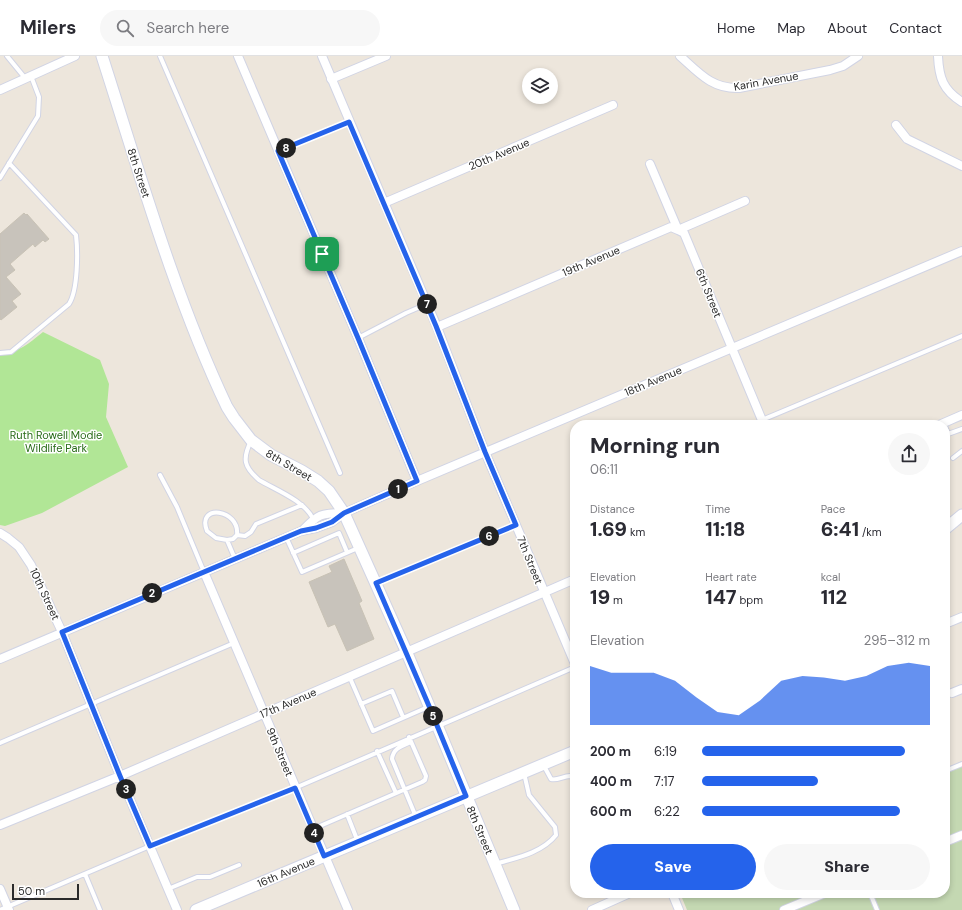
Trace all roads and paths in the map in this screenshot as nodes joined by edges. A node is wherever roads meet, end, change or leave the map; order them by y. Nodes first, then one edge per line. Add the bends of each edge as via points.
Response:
1 (7, 56) edge
2 (74, 56) edge
3 (102, 56) edge
4 (160, 56) edge
5 (238, 56) edge
6 (322, 56) edge
7 (386, 56) edge
8 (680, 56) edge
9 (858, 56) edge
10 (938, 56) edge
11 (28, 77) junction
12 (331, 79) junction
13 (0, 90) edge
14 (962, 102) edge
15 (613, 105) dead end
16 (349, 122) junction
17 (896, 125) dead end
18 (278, 151) junction
19 (9, 163) junction
20 (650, 164) dead end
21 (962, 166) edge
22 (0, 178) edge
23 (746, 202) dead end
24 (384, 203) junction
25 (678, 230) junction
26 (962, 251) edge
27 (427, 304) junction
28 (436, 326) junction
29 (962, 336) edge
30 (358, 338) junction
31 (732, 348) junction
32 (0, 353) edge
33 (962, 415) edge
34 (762, 420) edge
35 (768, 420) edge
36 (950, 421) edge
37 (962, 430) edge
38 (950, 433) edge
39 (251, 440) junction
40 (962, 451) edge
41 (485, 452) junction
42 (953, 458) dead end
43 (340, 473) dead end
44 (160, 475) dead end
45 (417, 481) junction
46 (302, 505) junction
47 (344, 513) junction
48 (962, 515) edge
49 (313, 519) junction
50 (516, 525) junction
51 (950, 525) edge
52 (301, 531) junction
53 (0, 533) edge
54 (237, 535) junction
55 (286, 537) junction
56 (227, 540) junction
57 (360, 547) junction
58 (347, 552) junction
59 (293, 553) junction
60 (235, 559) junction
61 (204, 572) junction
62 (570, 581) edge
63 (376, 583) junction
64 (544, 592) junction
65 (962, 617) edge
66 (950, 622) edge
67 (62, 632) junction
68 (234, 643) junction
69 (570, 652) edge
70 (407, 653) junction
71 (0, 659) edge
72 (570, 669) edge
73 (350, 678) junction
74 (962, 689) edge
75 (952, 693) dead end
76 (92, 704) junction
77 (361, 704) junction
78 (429, 706) junction
79 (263, 714) junction
80 (403, 717) junction
81 (437, 725) junction
82 (410, 740) junction
83 (0, 743) edge
84 (377, 751) junction
85 (570, 753) edge
86 (543, 764) junction
87 (962, 764) edge
88 (950, 769) edge
89 (524, 773) junction
90 (120, 776) junction
91 (570, 776) edge
92 (295, 788) junction
93 (404, 790) junction
94 (396, 793) junction
95 (466, 796) junction
96 (347, 814) junction
97 (416, 818) junction
98 (0, 825) edge
99 (312, 829) junction
100 (962, 835) edge
101 (950, 840) edge
102 (358, 842) junction
103 (150, 846) junction
104 (324, 856) junction
105 (495, 864) junction
106 (238, 865) dead end
107 (85, 874) junction
108 (0, 888) edge
109 (168, 889) junction
110 (619, 898) edge
111 (674, 898) edge
112 (813, 898) edge
113 (872, 898) edge
114 (6, 909) edge
115 (100, 910) edge
116 (177, 910) edge
117 (196, 910) edge
118 (348, 910) edge
119 (514, 910) edge
120 (592, 910) edge
121 (679, 910) edge
122 (784, 910) edge
123 (877, 910) edge

1 - 11 lane
2 - 11 street
3 - 39 main road, 8th Street via 166,258 183,303 227,407
4 - 43 lane
5 - 18 street
6 - 12 street, 7th Street
7 - 12 street
8 - 9 street, Karin Avenue via 708,80 729,88 830,70 843,66
10 - 14 street via 945,87
11 - 13 street
11 - 19 lane via 39,97 38,116
12 - 16 street, 7th Street
15 - 24 street, 20th Avenue
16 - 18 lane
16 - 24 street, 7th Street
17 - 21 street via 907,139
18 - 30 street
19 - 22 lane
19 - 32 lane via 76,235 78,250 73,297 69,304 11,352
20 - 25 street, 6th Street
23 - 25 street, 19th Avenue
24 - 27 street, 7th Street
25 - 28 street, 19th Avenue via 671,227
25 - 31 street, 6th Street via 684,233
26 - 31 street, 18th Avenue
27 - 28 street, 7th Street
27 - 30 lane
28 - 41 street, 7th Street
29 - 35 lane
30 - 45 street
31 - 34 street, 6th Street
31 - 41 street, 18th Avenue
33 - 36 street
37 - 38 lane
39 - 46 lane via 245,461 254,475
39 - 47 main road, 8th Street via 271,455 318,481 329,491
40 - 42 lane
41 - 45 street, 18th Avenue
41 - 50 street, 7th Street
44 - 61 lane via 177,507
45 - 47 street, 18th Avenue
46 - 49 lane
46 - 54 lane via 256,524 249,535
47 - 49 street, 18th Avenue via 326,513
47 - 52 street, 18th Avenue via 332,522
47 - 57 main road, 8th Street
48 - 51 main road
49 - 52 street, 18th Avenue
50 - 63 lane
50 - 64 street, 7th Street
52 - 55 street, 18th Avenue
53 - 67 street, 10th Street via 19,547 31,565
54 - 56 lane
54 - 56 lane via 237,527 229,517 220,512 209,514 206,520 208,531 216,538
55 - 59 lane
55 - 60 street, 18th Avenue
56 - 60 lane
57 - 58 lane
57 - 63 main road, 8th Street
58 - 59 lane via 339,534
58 - 59 lane via 302,572
60 - 61 street, 18th Avenue
61 - 67 street, 18th Avenue
61 - 68 street, 9th Street
62 - 64 street, 17th Avenue
63 - 70 main road, 8th Street
64 - 69 street, 7th Street
64 - 70 street, 17th Avenue
65 - 66 street
67 - 71 street, 18th Avenue
67 - 76 street, 10th Street
68 - 76 lane
68 - 79 street, 9th Street
70 - 73 street, 17th Avenue
70 - 78 main road, 8th Street
72 - 81 lane
73 - 77 lane
73 - 79 street, 17th Avenue
74 - 75 street
76 - 83 lane
76 - 90 street, 10th Street
77 - 80 lane via 373,730
77 - 80 lane via 392,691
78 - 80 lane
78 - 81 main road, 8th Street
79 - 90 street, 17th Avenue
79 - 92 street, 9th Street
81 - 82 lane
81 - 95 main road, 8th Street
82 - 84 lane
82 - 93 lane via 392,755
82 - 93 lane via 426,776 422,782
84 - 92 lane
84 - 94 lane
85 - 86 main road, 16th Avenue
86 - 89 main road, 16th Avenue
86 - 91 lane via 551,779
87 - 88 lane
89 - 95 main road, 16th Avenue
89 - 105 lane via 529,795 555,827 556,835 551,842 539,849
90 - 98 street, 17th Avenue
90 - 103 street, 10th Street
92 - 99 street, 9th Street
92 - 103 lane
93 - 94 lane
93 - 97 lane
94 - 96 lane
95 - 97 main road, 16th Avenue
95 - 105 main road, 8th Street
96 - 99 lane
96 - 102 lane
97 - 102 main road, 16th Avenue
99 - 104 street, 9th Street
100 - 101 street
102 - 104 main road, 16th Avenue
103 - 107 lane
103 - 109 street, 10th Street
104 - 117 main road, 16th Avenue
104 - 118 street, 9th Street
105 - 119 main road, 8th Street
106 - 109 lane via 210,877 197,877
107 - 114 lane
107 - 115 lane
108 - 114 street
109 - 116 street, 10th Street
110 - 120 street
111 - 121 street
112 - 122 street
113 - 123 lane

